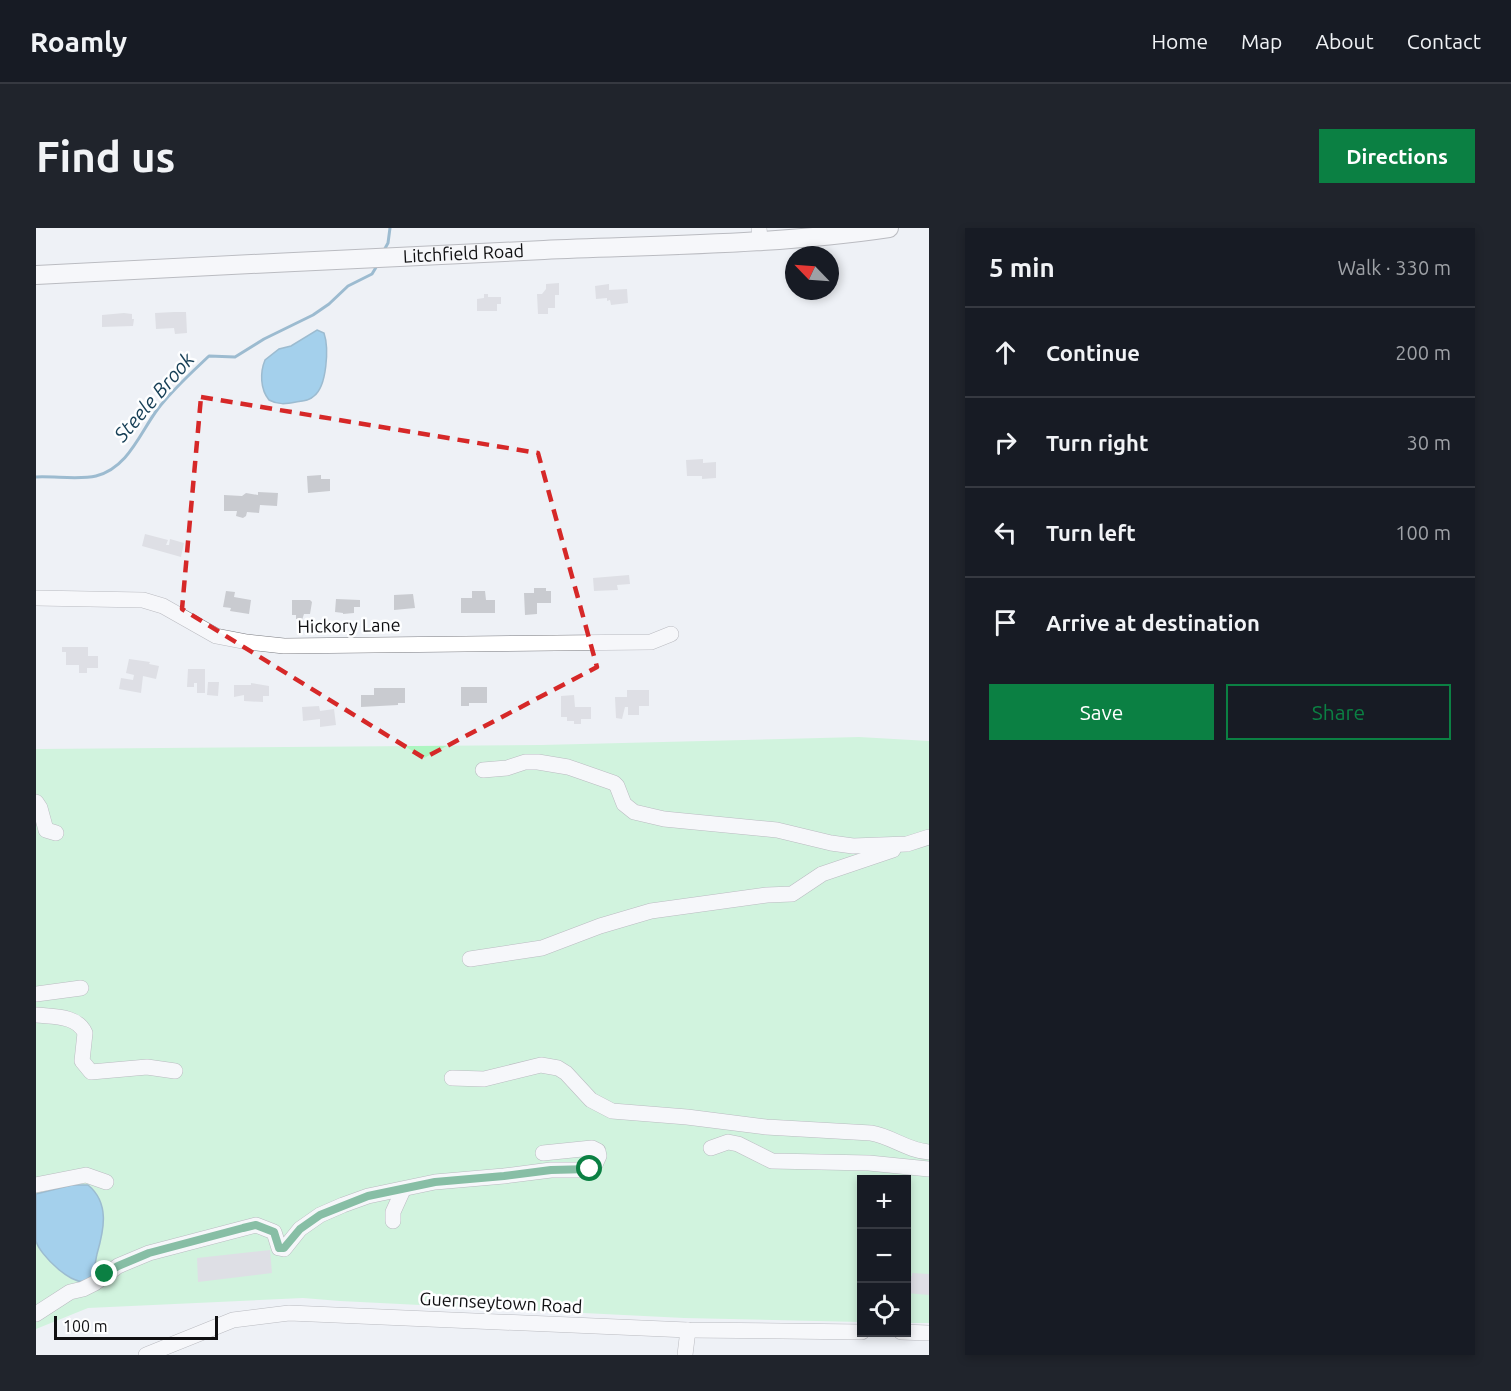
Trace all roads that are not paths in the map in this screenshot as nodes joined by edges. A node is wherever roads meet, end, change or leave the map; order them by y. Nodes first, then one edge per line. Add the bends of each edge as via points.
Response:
1 (889, 228) edge
2 (759, 234) edge
3 (36, 275) edge
4 (36, 598) edge
5 (671, 634) dead end
6 (483, 770) dead end
7 (36, 802) edge
8 (56, 833) dead end
9 (929, 837) edge
10 (907, 844) junction
11 (470, 959) dead end
12 (81, 988) dead end
13 (36, 994) edge
14 (36, 1016) edge
15 (176, 1071) dead end
16 (452, 1078) dead end
17 (711, 1148) dead end
18 (929, 1152) edge
19 (543, 1153) dead end
20 (929, 1169) edge
21 (105, 1176) dead end
22 (36, 1185) edge
23 (404, 1190) junction
24 (393, 1221) dead end
25 (36, 1314) edge
26 (688, 1330) junction
27 (857, 1332) edge
28 (911, 1332) edge
29 (929, 1333) edge
30 (146, 1355) edge
31 (685, 1355) edge

1 - 2 main road, Litchfield Road
2 - 3 main road, Litchfield Road
4 - 5 street, Hickory Lane via 143,600 163,606 216,636 284,646 651,642
6 - 10 street via 525,762 551,763 614,783 624,804 642,815 777,830 853,846
7 - 8 street via 46,830
9 - 10 street
10 - 11 street via 822,873 792,894 651,911 542,948
12 - 13 street
14 - 15 street via 71,1019 83,1029 82,1061 91,1072 147,1067
16 - 18 street via 484,1079 549,1066 566,1073 591,1100 612,1111 871,1133
17 - 20 street via 728,1142 772,1161 859,1162
19 - 23 street via 592,1148 599,1156 594,1167 585,1170 435,1182
21 - 22 street via 86,1175
23 - 24 street via 393,1212
23 - 25 street via 368,1196 331,1210 300,1229 284,1248 279,1248 274,1232 256,1225 149,1253 118,1266 95,1283 70,1292
26 - 27 street, Guernseytown Road
26 - 30 street, Guernseytown Road via 290,1313 233,1320
26 - 31 street
28 - 29 street

